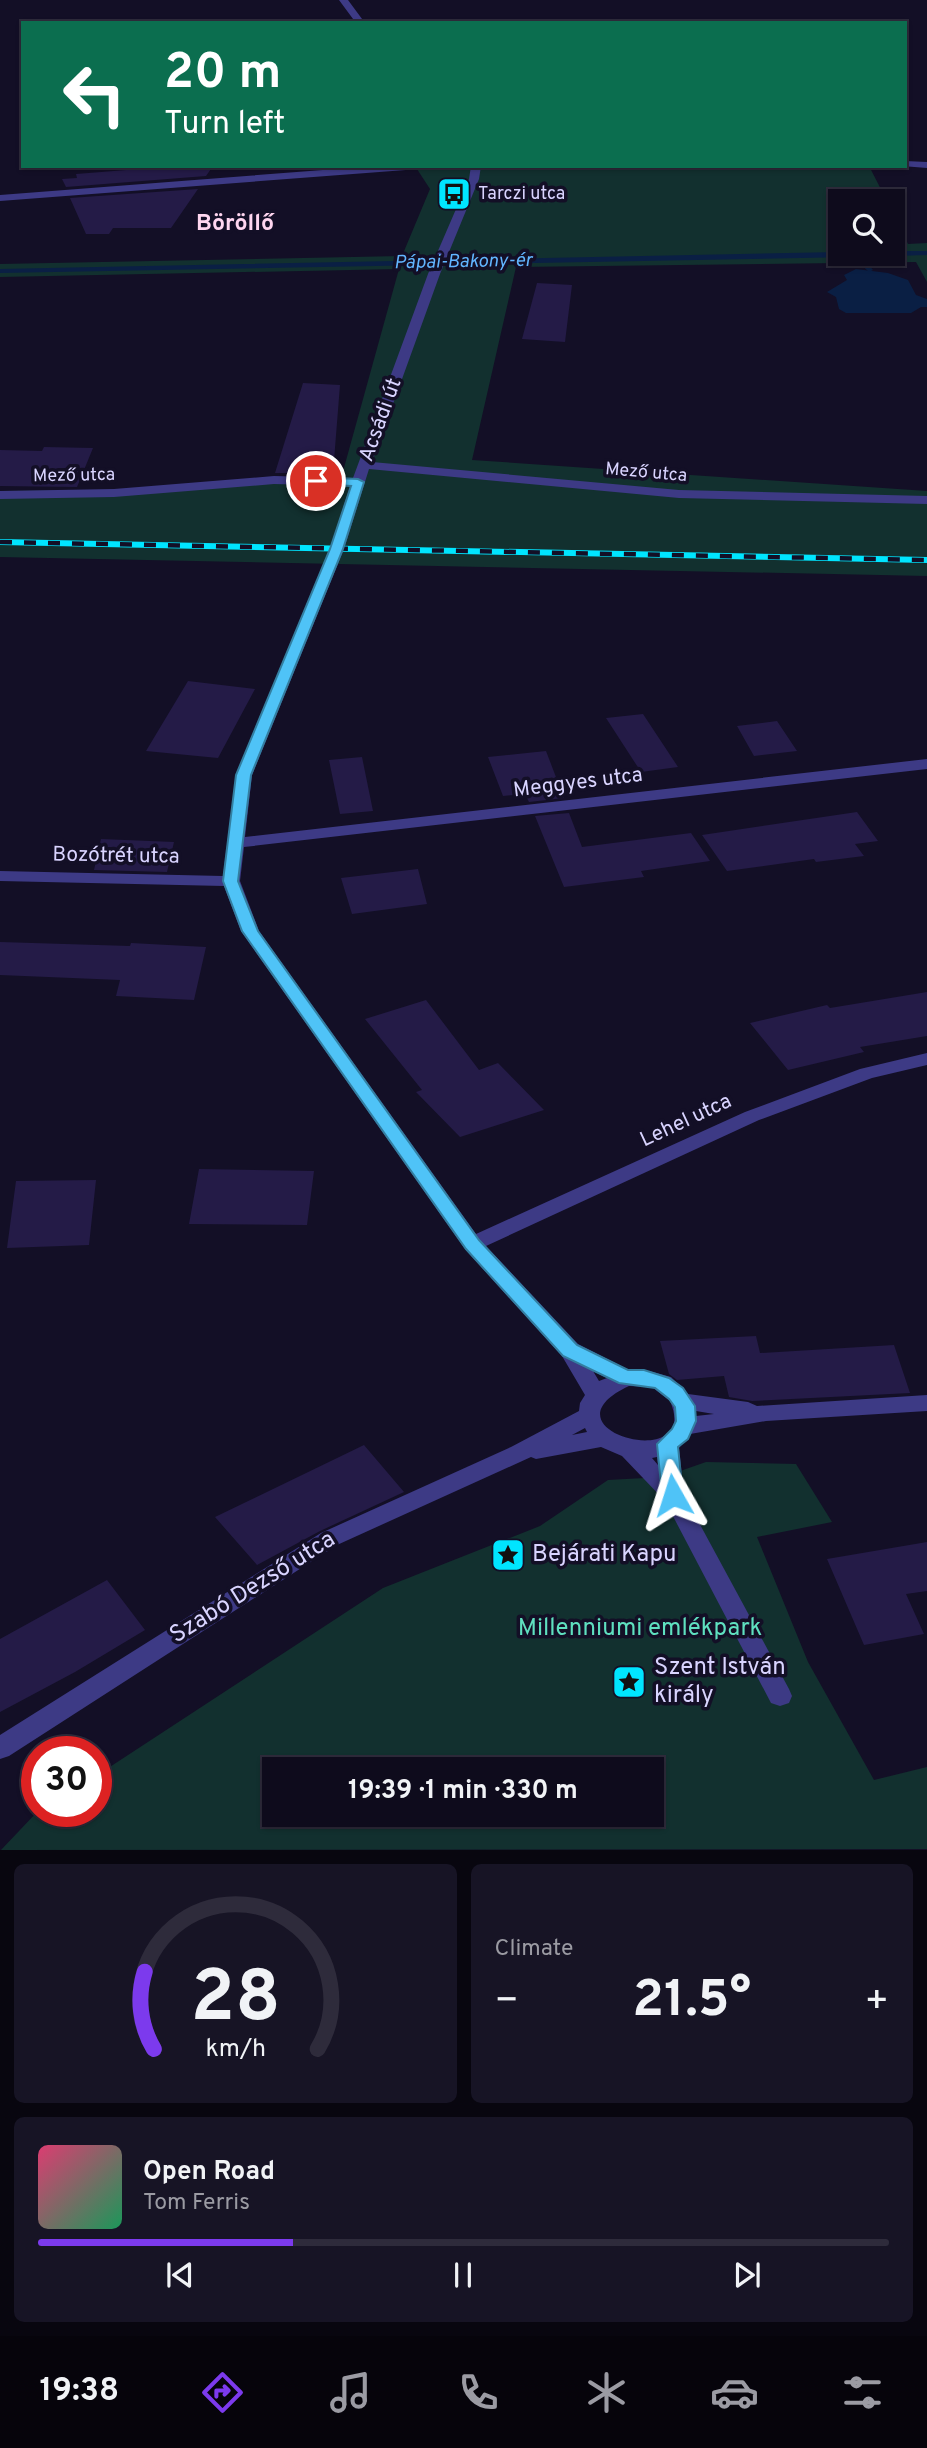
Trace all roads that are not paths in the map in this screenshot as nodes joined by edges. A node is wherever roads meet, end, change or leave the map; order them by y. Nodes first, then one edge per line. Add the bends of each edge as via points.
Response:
1 (342, 0) edge
2 (360, 21) edge
3 (907, 164) edge
4 (927, 164) edge
5 (393, 168) edge
6 (476, 168) edge
7 (0, 198) edge
8 (364, 466) junction
9 (358, 482) junction
10 (0, 495) edge
11 (927, 500) edge
12 (927, 764) edge
13 (234, 844) junction
14 (0, 876) edge
15 (230, 881) junction
16 (927, 1059) edge
17 (472, 1244) junction
18 (570, 1350) junction
19 (626, 1378) junction
20 (595, 1393) junction
21 (681, 1401) junction
22 (927, 1403) edge
23 (766, 1412) junction
24 (589, 1416) junction
25 (683, 1427) junction
26 (603, 1438) junction
27 (667, 1444) junction
28 (630, 1450) junction
29 (519, 1453) junction
30 (673, 1495) junction
31 (780, 1696) dead end
32 (0, 1748) edge

1 - 2 street
3 - 4 street
5 - 7 street
6 - 8 street, Acsádi út
8 - 9 street, Acsádi út
8 - 11 street, Mező utca via 679,494
9 - 10 street, Mező utca via 274,480 114,493
9 - 13 street, Acsádi út via 337,549 244,775
12 - 13 street, Meggyes utca
13 - 15 street, Acsádi út
14 - 15 street, Bozótrét utca
15 - 17 street, Acsádi út via 250,931
16 - 17 street, Lehel utca via 819,1089 747,1117
17 - 18 street, Acsádi út
18 - 19 street, Acsádi út
18 - 20 street, Acsádi út
19 - 20 street
19 - 21 street via 662,1383
20 - 24 street
21 - 23 street
21 - 25 street via 685,1406
22 - 23 street
23 - 25 street
24 - 26 street
24 - 29 street, Szabó Dezső utca
25 - 27 street
26 - 28 street
26 - 29 street, Szabó Dezső utca
27 - 28 street
27 - 30 street
28 - 30 street
29 - 32 street, Szabó Dezső utca via 329,1539
30 - 31 street

